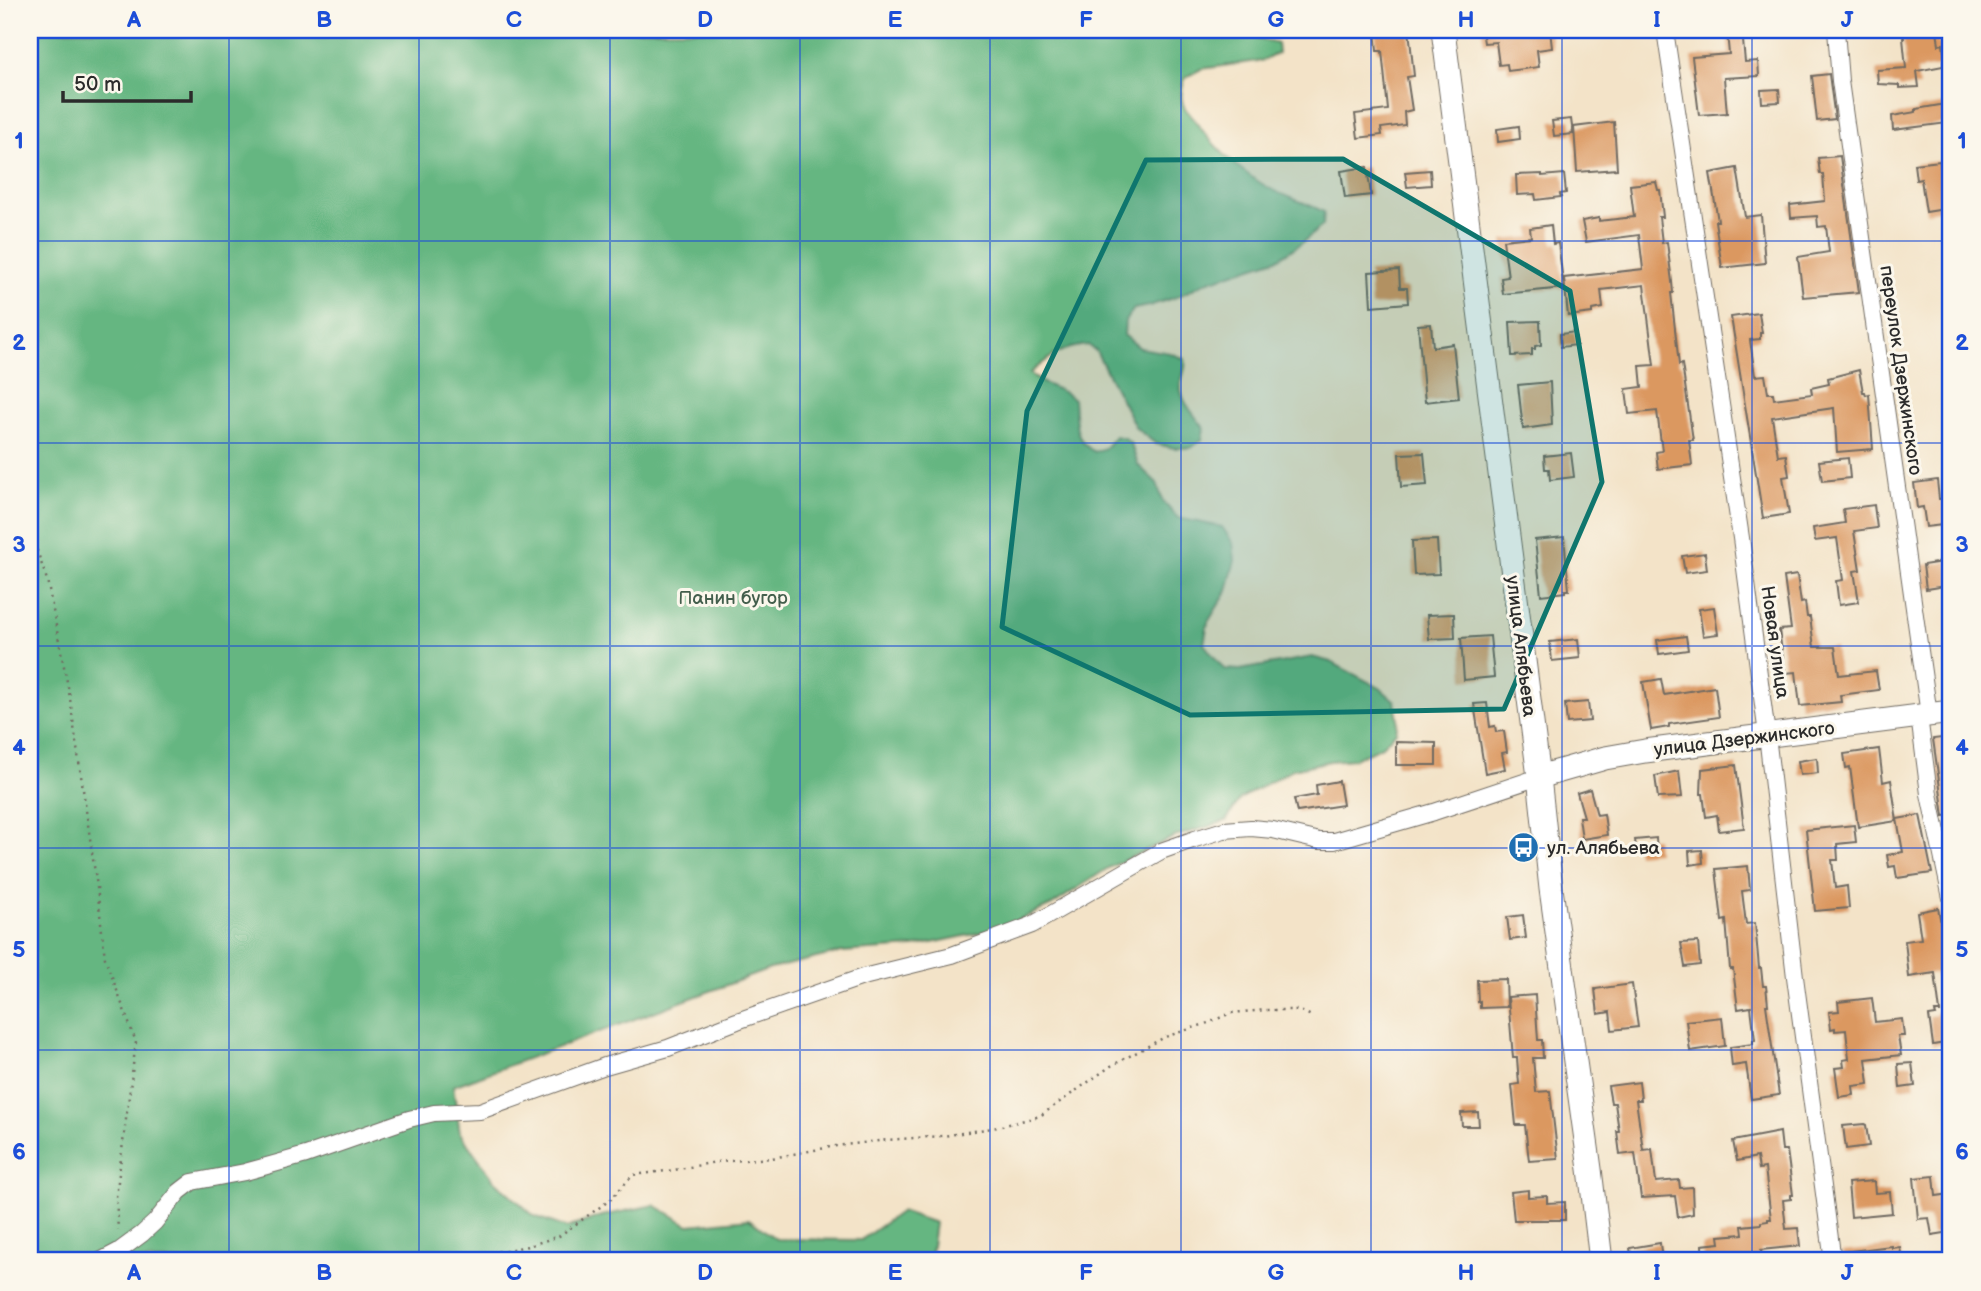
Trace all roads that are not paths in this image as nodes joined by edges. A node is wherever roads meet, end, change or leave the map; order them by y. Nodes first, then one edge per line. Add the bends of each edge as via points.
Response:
1 (1443, 30) edge
2 (1665, 30) edge
3 (1836, 30) edge
4 (1933, 715) edge
5 (1767, 735) junction
6 (1539, 777) junction
7 (1951, 898) edge
8 (100, 1261) edge
9 (1601, 1261) edge
10 (1833, 1261) edge

1 - 6 main road, улица Алябьева
2 - 5 street, Новая улица
3 - 4 street, переулок Дзержинского
4 - 5 main road, улица Дзержинского
4 - 7 street, переулок Дзержинского via 1929,794
5 - 6 main road, улица Дзержинского via 1605,758
5 - 10 street, Новая улица
6 - 8 street via 1334,841 1251,828 1195,839 1161,851 1032,925 953,955 863,977 481,1111 409,1119 282,1162 192,1182 142,1234
6 - 9 main road, улица Алябьева

